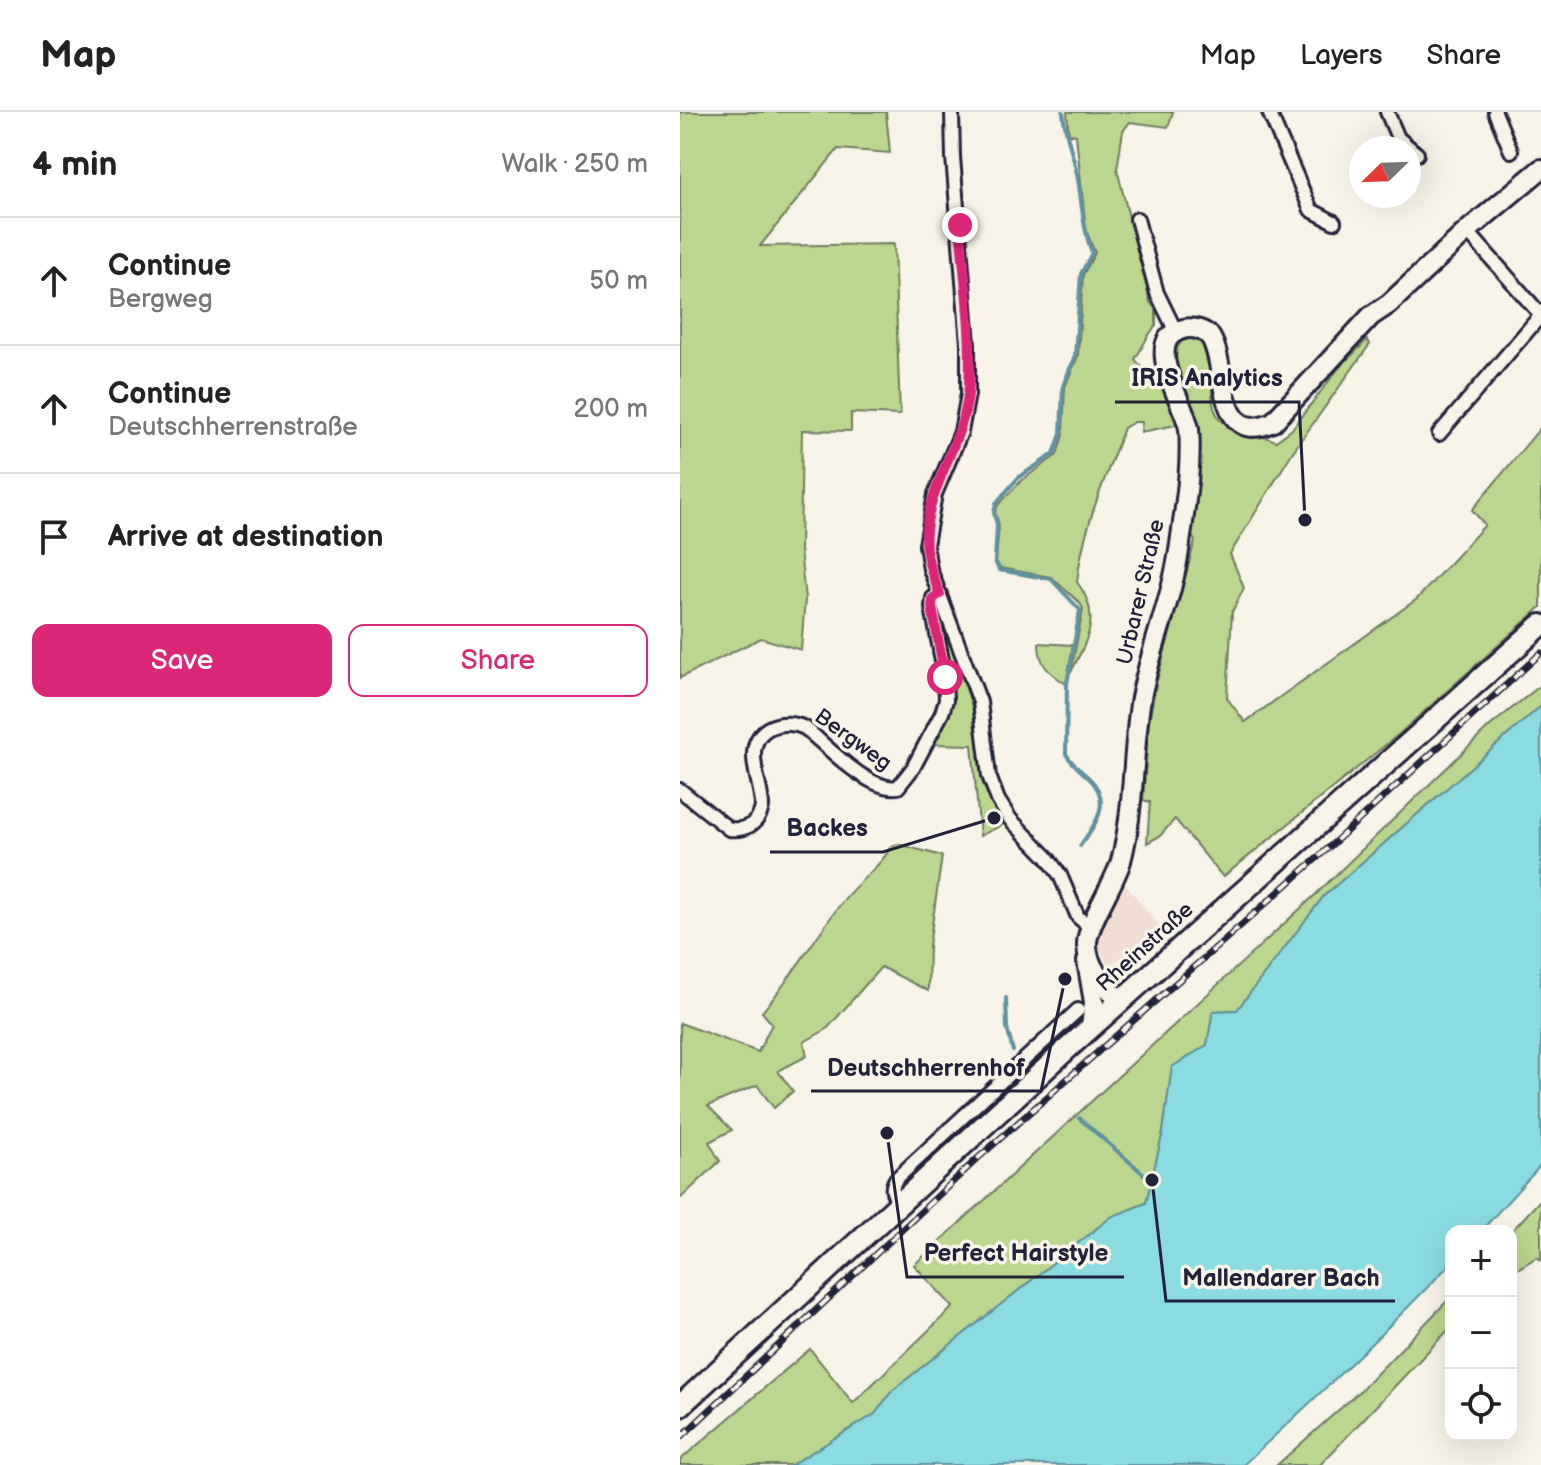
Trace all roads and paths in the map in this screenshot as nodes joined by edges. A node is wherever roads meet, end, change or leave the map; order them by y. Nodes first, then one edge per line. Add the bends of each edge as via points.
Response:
1 (952, 112) edge
2 (1269, 112) edge
3 (1387, 112) edge
4 (1495, 112) edge
5 (1397, 136) edge
6 (1511, 151) dead end
7 (1541, 169) edge
8 (1137, 219) dead end
9 (1334, 222) dead end
10 (1467, 231) junction
11 (1176, 332) junction
12 (1439, 434) dead end
13 (940, 594) junction
14 (1541, 625) edge
15 (680, 790) edge
16 (1091, 928) junction
17 (1088, 954) junction
18 (1120, 1002) junction
19 (1078, 1010) dead end
20 (1091, 1028) junction
21 (1053, 1032) junction
22 (1067, 1049) junction
23 (898, 1203) junction
24 (680, 1406) edge

1 - 13 street via 968,394 961,432 928,524 930,569
2 - 9 street via 1311,210
3 - 5 street
4 - 6 street
7 - 10 street
8 - 11 street via 1157,293
10 - 11 street via 1371,316 1267,425 1245,425 1231,413 1218,352 1209,335 1188,328
10 - 12 street via 1541,315
11 - 16 street, Urbarer Straße via 1165,358 1188,425 1180,547 1137,721 1121,861
13 - 15 street, Bergweg via 932,607 946,700 898,787 881,787 865,778 805,728 784,722 766,729 756,745 762,807 751,826 729,829
13 - 16 street via 980,702 989,776 998,800 1047,857 1078,917
14 - 18 main road, Rheinstraße
16 - 17 street, Urbarer Straße
17 - 18 street
17 - 20 street, Urbarer Straße via 1094,1002
18 - 20 main road, Rheinstraße
19 - 21 street
20 - 22 main road, Rheinstraße
21 - 22 street
21 - 23 street via 896,1179 892,1187
22 - 23 main road, Rheinstraße
23 - 24 main road, Rheinstraße

